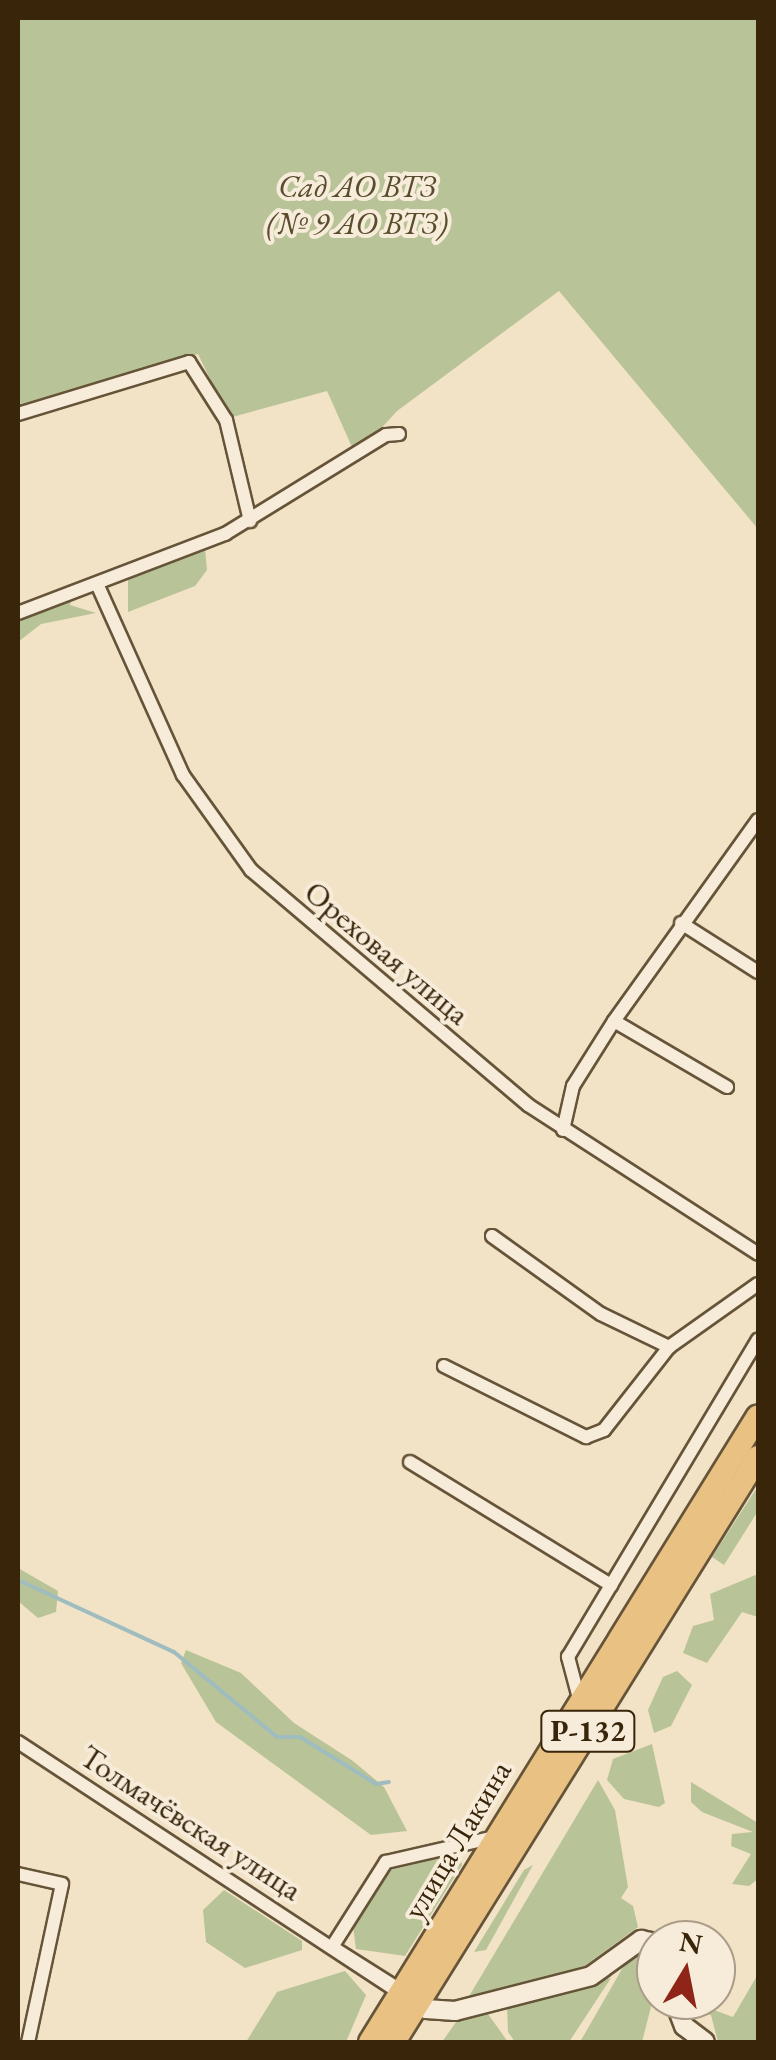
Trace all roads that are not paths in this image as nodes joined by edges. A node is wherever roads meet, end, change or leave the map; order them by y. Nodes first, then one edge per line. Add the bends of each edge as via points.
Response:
1 (18, 414) edge
2 (399, 434) dead end
3 (250, 521) junction
4 (98, 586) junction
5 (18, 612) edge
6 (758, 820) edge
7 (753, 838) edge
8 (681, 924) junction
9 (758, 972) edge
10 (614, 1021) junction
11 (727, 1087) dead end
12 (563, 1130) junction
13 (492, 1236) dead end
14 (758, 1254) edge
15 (758, 1284) edge
16 (758, 1340) edge
17 (669, 1346) junction
18 (444, 1366) dead end
19 (758, 1416) edge
20 (758, 1457) edge
21 (410, 1462) dead end
22 (612, 1585) junction
23 (580, 1702) junction
24 (18, 1742) edge
25 (495, 1837) junction
26 (18, 1874) edge
27 (636, 1944) edge
28 (333, 1948) junction
29 (410, 1999) junction
30 (682, 2020) edge
31 (28, 2042) edge
32 (370, 2042) edge
33 (394, 2042) edge
34 (705, 2042) edge

1 - 3 street via 188,362 226,420
2 - 3 street via 386,435
3 - 4 street
4 - 5 street
4 - 12 street, Ореховая улица via 178,765 251,870 407,1010
6 - 7 street
7 - 8 street
8 - 9 street
8 - 10 street
10 - 11 street
10 - 12 street via 573,1086
12 - 14 street, Ореховая улица
13 - 17 street via 601,1314
15 - 17 street
16 - 22 street
17 - 18 street via 604,1430 586,1437
19 - 23 highway, улица Лакина / Р-132
20 - 29 highway, улица Лакина / Р-132
21 - 22 street
22 - 23 street via 568,1656
23 - 25 highway, улица Лакина / Р-132
24 - 28 street, Толмачёвская улица
25 - 28 street via 386,1862
25 - 29 highway, улица Лакина / Р-132
26 - 31 street via 62,1884
27 - 29 street via 592,1976 455,2010
28 - 29 street, Толмачёвская улица
29 - 32 highway, улица Лакина / Р-132
29 - 33 highway, улица Лакина / Р-132
30 - 34 street

